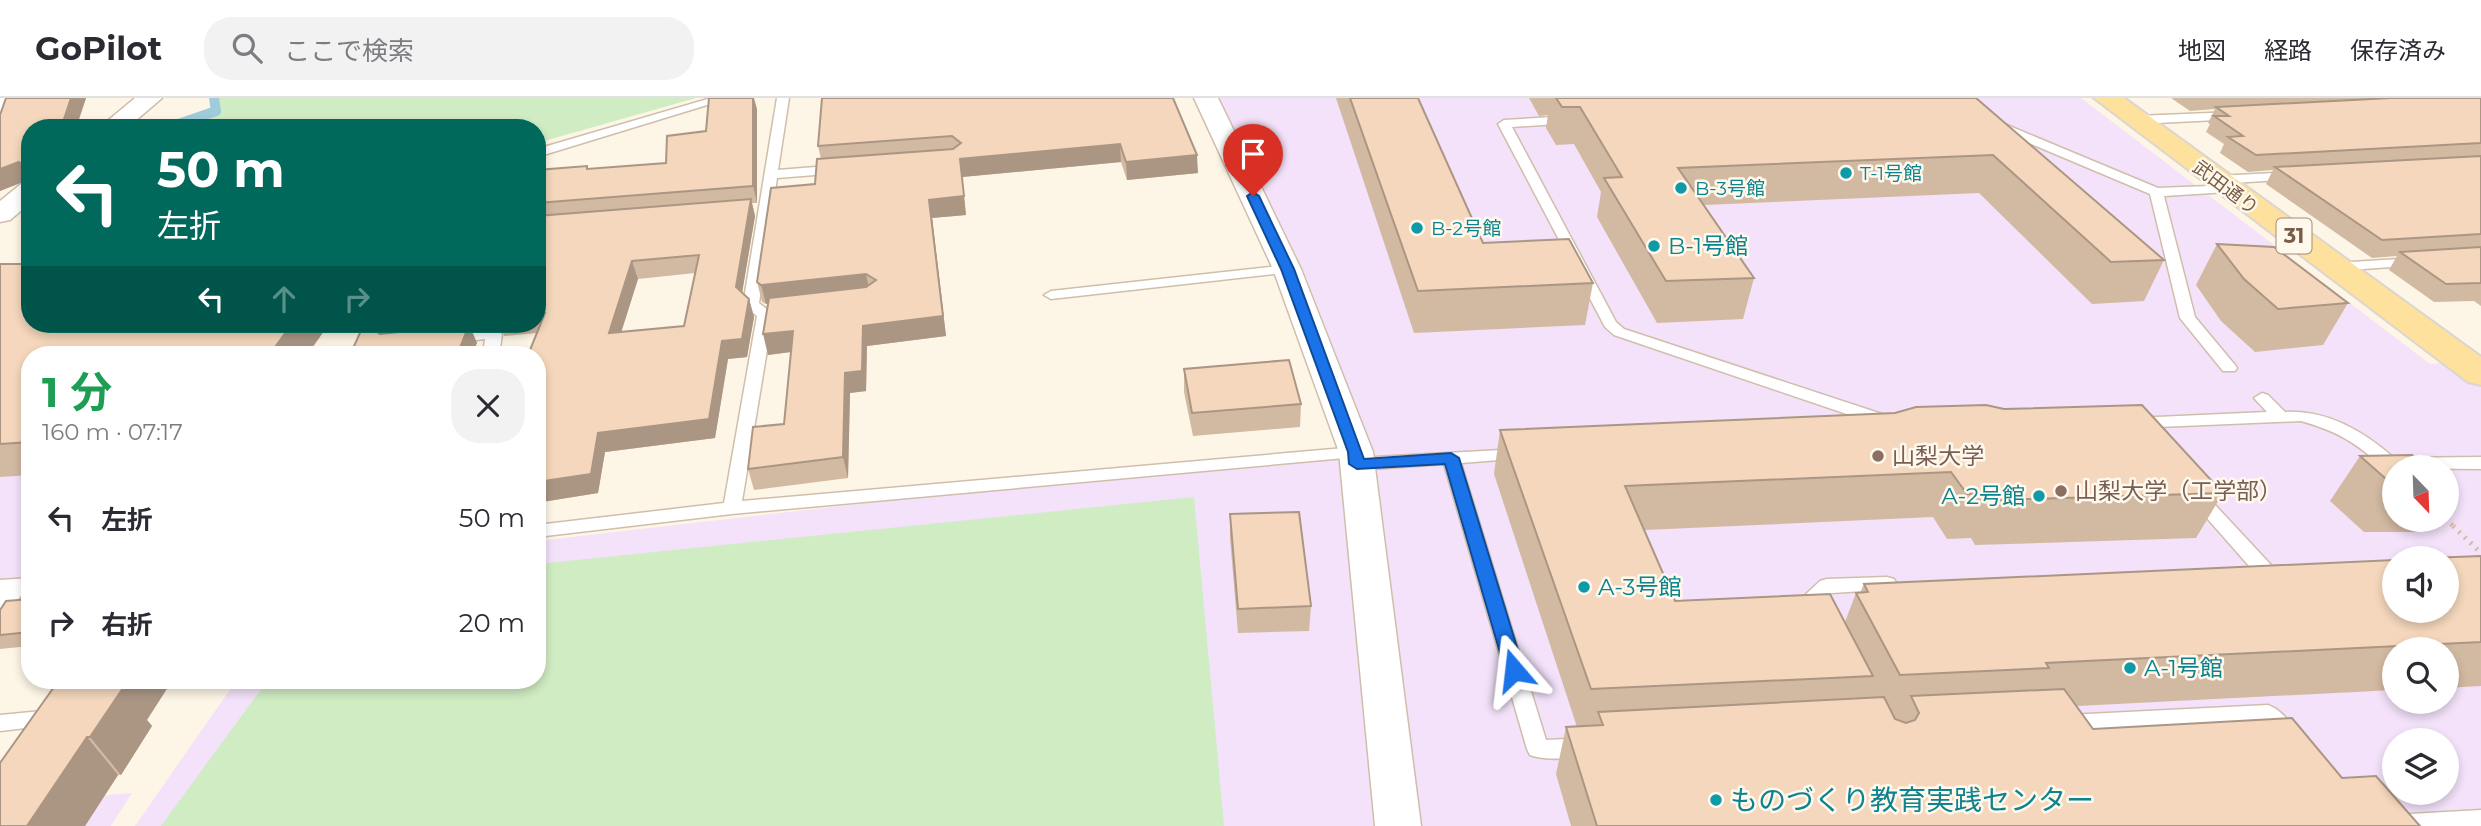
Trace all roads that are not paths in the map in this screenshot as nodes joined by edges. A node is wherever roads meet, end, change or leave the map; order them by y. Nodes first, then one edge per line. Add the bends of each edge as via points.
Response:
1 (42, 98) edge
2 (150, 98) edge
3 (724, 98) edge
4 (783, 98) edge
5 (1206, 98) edge
6 (2107, 98) edge
7 (0, 105) edge
8 (2243, 116) edge
9 (1979, 117) edge
10 (123, 119) edge
11 (1588, 120) edge
12 (2137, 120) junction
13 (546, 150) edge
14 (851, 168) edge
15 (773, 174) junction
16 (2312, 174) edge
17 (2223, 184) junction
18 (2156, 192) junction
19 (21, 197) edge
20 (0, 214) edge
21 (2428, 261) edge
22 (2335, 267) junction
23 (1287, 269) junction
24 (1051, 295) dead end
25 (427, 341) edge
26 (492, 346) edge
27 (2229, 368) dead end
28 (2481, 374) edge
29 (2262, 398) dead end
30 (2281, 417) junction
31 (1865, 435) edge
32 (2149, 443) edge
33 (1535, 453) edge
34 (1357, 458) junction
35 (1451, 458) junction
36 (2480, 464) edge
37 (2184, 482) edge
38 (732, 508) junction
39 (546, 530) edge
40 (2290, 569) edge
41 (2264, 570) junction
42 (2236, 571) edge
43 (1900, 583) edge
44 (16, 586) edge
45 (0, 608) edge
46 (1822, 633) edge
47 (78, 716) edge
48 (0, 723) edge
49 (2049, 723) edge
50 (1607, 745) edge
51 (2302, 754) edge
52 (2481, 820) edge
53 (2363, 823) edge
54 (1398, 826) edge

1 - 7 street
2 - 10 street
3 - 13 lane
4 - 15 lane
5 - 23 street
6 - 12 main road, 武田通り / 31
8 - 12 lane
9 - 18 lane
11 - 31 lane via 1504,124 1610,324 1619,332 1898,431
12 - 17 main road, 武田通り / 31
14 - 15 lane
15 - 38 lane via 760,208 751,305 769,311
16 - 17 lane
17 - 18 lane
17 - 22 main road, 武田通り / 31
18 - 27 lane via 2188,318
19 - 20 street
21 - 22 lane
22 - 28 main road, 武田通り / 31
23 - 24 lane
23 - 34 street
25 - 26 lane via 494,334
29 - 30 lane
30 - 32 lane via 2125,424
30 - 36 lane via 2302,416 2331,424 2361,438 2390,464
33 - 35 lane
34 - 35 lane
34 - 38 lane
34 - 54 street
35 - 50 lane via 1538,749
37 - 41 lane
38 - 39 lane
40 - 41 lane
41 - 42 lane
43 - 46 lane via 1827,586 1814,596
44 - 45 lane
47 - 48 lane
49 - 51 lane via 2268,713
52 - 53 lane

